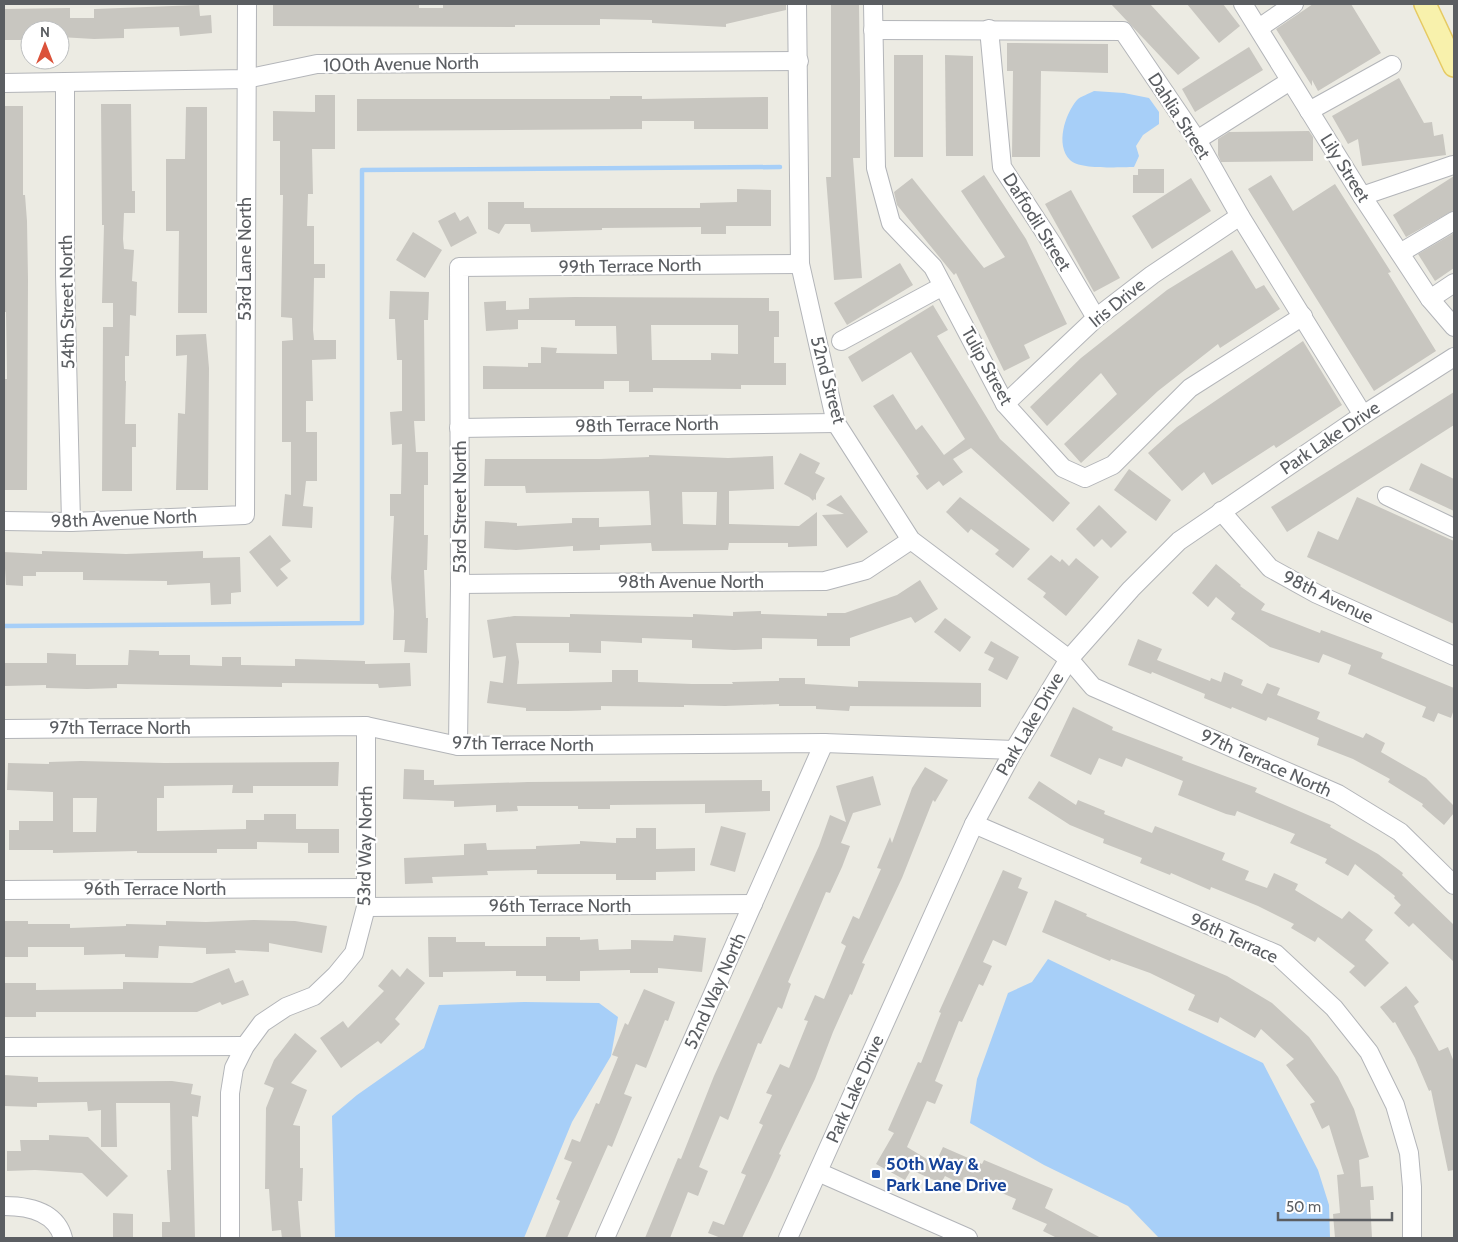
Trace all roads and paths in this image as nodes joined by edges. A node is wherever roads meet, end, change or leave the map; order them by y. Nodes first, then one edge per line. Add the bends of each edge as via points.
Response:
1 (247, 4) edge
2 (798, 4) edge
3 (873, 4) edge
4 (1243, 4) edge
5 (1294, 4) edge
6 (1425, 4) edge
7 (1259, 28) junction
8 (989, 29) junction
9 (873, 30) junction
10 (799, 60) junction
11 (1392, 65) dead end
12 (1454, 66) edge
13 (246, 79) junction
14 (1290, 81) junction
15 (4, 82) edge
16 (65, 83) junction
17 (1309, 111) junction
18 (1197, 140) junction
19 (1453, 165) dead end
20 (1362, 196) junction
21 (1240, 216) junction
22 (1454, 221) edge
23 (1400, 252) junction
24 (800, 264) junction
25 (459, 267) joint
26 (1454, 283) edge
27 (944, 286) junction
28 (1430, 299) junction
29 (1302, 316) junction
30 (1096, 318) junction
31 (1454, 327) edge
32 (841, 341) dead end
33 (1454, 357) edge
34 (1006, 404) junction
35 (1363, 415) junction
36 (836, 423) junction
37 (459, 428) junction
38 (1387, 496) dead end
39 (1221, 511) junction
40 (245, 515) joint
41 (4, 521) edge
42 (72, 522) junction
43 (1454, 528) edge
44 (911, 540) junction
45 (460, 584) junction
46 (1454, 656) edge
47 (1069, 658) junction
48 (366, 726) junction
49 (4, 729) edge
50 (824, 743) junction
51 (458, 746) junction
52 (1014, 750) junction
53 (974, 824) junction
54 (1454, 885) edge
55 (366, 888) junction
56 (4, 890) edge
57 (753, 904) junction
58 (366, 907) junction
59 (245, 1046) junction
60 (4, 1047) edge
61 (818, 1172) junction
62 (4, 1206) edge
63 (63, 1238) edge
64 (230, 1238) edge
65 (606, 1238) edge
66 (788, 1238) edge
67 (968, 1238) edge
68 (1412, 1238) edge

1 - 13 street, 53rd Lane North
2 - 10 street, 52nd Street
3 - 9 street, Tulip Street
4 - 7 street, Lily Street
5 - 7 street
6 - 12 main road
7 - 14 street, Lily Street
8 - 9 street, Dahlia Street
8 - 18 street, Dahlia Street via 1124,31
8 - 30 street, Daffodil Street via 1002,167
9 - 27 street, Tulip Street via 876,168 891,223 932,267
10 - 13 street, 100th Avenue North via 316,64
10 - 24 street, 52nd Street
11 - 17 street
13 - 16 street, 100th Avenue North
13 - 40 street, 53rd Lane North
14 - 17 street, Lily Street
14 - 18 street
15 - 16 street, 100th Avenue North
16 - 42 street, 54th Street North via 65,275
17 - 20 street, Lily Street
18 - 21 street, Dahlia Street
19 - 20 street
20 - 23 street, Lily Street
21 - 29 street, Dahlia Street
21 - 30 street, Iris Drive via 1152,275
22 - 23 street
23 - 28 street, Lily Street
24 - 25 street, 99th Terrace North
24 - 36 street, 52nd Street
25 - 37 street, 53rd Street North
26 - 28 street
27 - 32 street
27 - 34 street, Tulip Street
28 - 31 street, Lily Street
29 - 34 street, Tulip Street via 1190,388 1112,465 1085,478 1062,468
29 - 35 street, Dahlia Street
30 - 34 street, Iris Drive
33 - 35 street, Park Lake Drive
35 - 39 street, Park Lake Drive
36 - 37 street, 98th Terrace North
36 - 44 street, 52nd Street
37 - 45 street, 53rd Street North
38 - 43 street
39 - 46 street, 98th Avenue via 1270,568 1317,594
39 - 47 street, Park Lake Drive via 1179,541
40 - 42 street, 98th Avenue North
41 - 42 street, 98th Avenue North
44 - 45 street, 98th Avenue North via 866,570 825,581
44 - 47 street, 52nd Street
45 - 51 street, 53rd Street North
47 - 52 street, Park Lake Drive
47 - 54 street, 97th Terrace North via 1093,687 1338,794 1400,832
48 - 49 street, 97th Terrace North
48 - 51 street, 97th Terrace North
48 - 55 street, 53rd Way North
50 - 51 street, 97th Terrace North
50 - 52 street, 97th Terrace North
50 - 57 street, 52nd Way North
52 - 53 street, Park Lake Drive
53 - 61 street, Park Lake Drive
53 - 68 street, 96th Terrace via 1276,954 1334,1008 1369,1052 1395,1105 1409,1153
55 - 56 street, 96th Terrace North
55 - 58 street, 53rd Way North
57 - 58 street, 96th Terrace North
57 - 65 street, 52nd Way North
58 - 59 street, 53rd Way North via 354,953 336,975 314,996 286,1007 262,1023
59 - 60 street
59 - 64 street, 53rd Way North via 234,1068 230,1093
61 - 66 street, Park Lake Drive
61 - 67 street
62 - 63 street via 42,1212 60,1227

